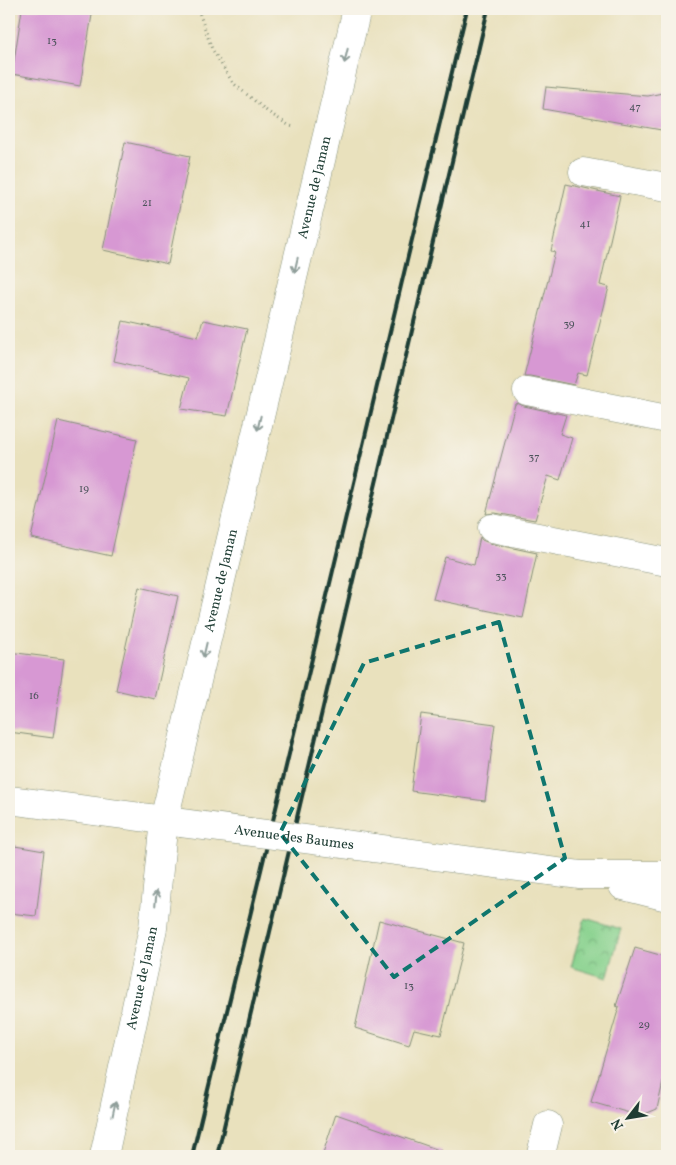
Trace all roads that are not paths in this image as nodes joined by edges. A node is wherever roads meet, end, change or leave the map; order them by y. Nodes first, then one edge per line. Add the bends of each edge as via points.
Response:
1 (357, 9) edge
2 (583, 172) dead end
3 (667, 186) edge
4 (527, 391) dead end
5 (667, 419) edge
6 (492, 528) dead end
7 (667, 562) edge
8 (9, 800) edge
9 (173, 821) junction
10 (580, 875) junction
11 (667, 876) edge
12 (667, 897) edge
13 (548, 1125) dead end
14 (104, 1156) edge
15 (541, 1156) edge

1 -> 9 street, Avenue de Jaman
2 - 3 street
4 - 5 street
6 - 7 street
8 - 9 street, Avenue des Baumes
9 - 10 street, Avenue des Baumes, bridge
14 -> 9 street, Avenue de Jaman
10 - 11 street, Avenue des Baumes
10 - 12 street, Avenue des Baumes
13 - 15 street

